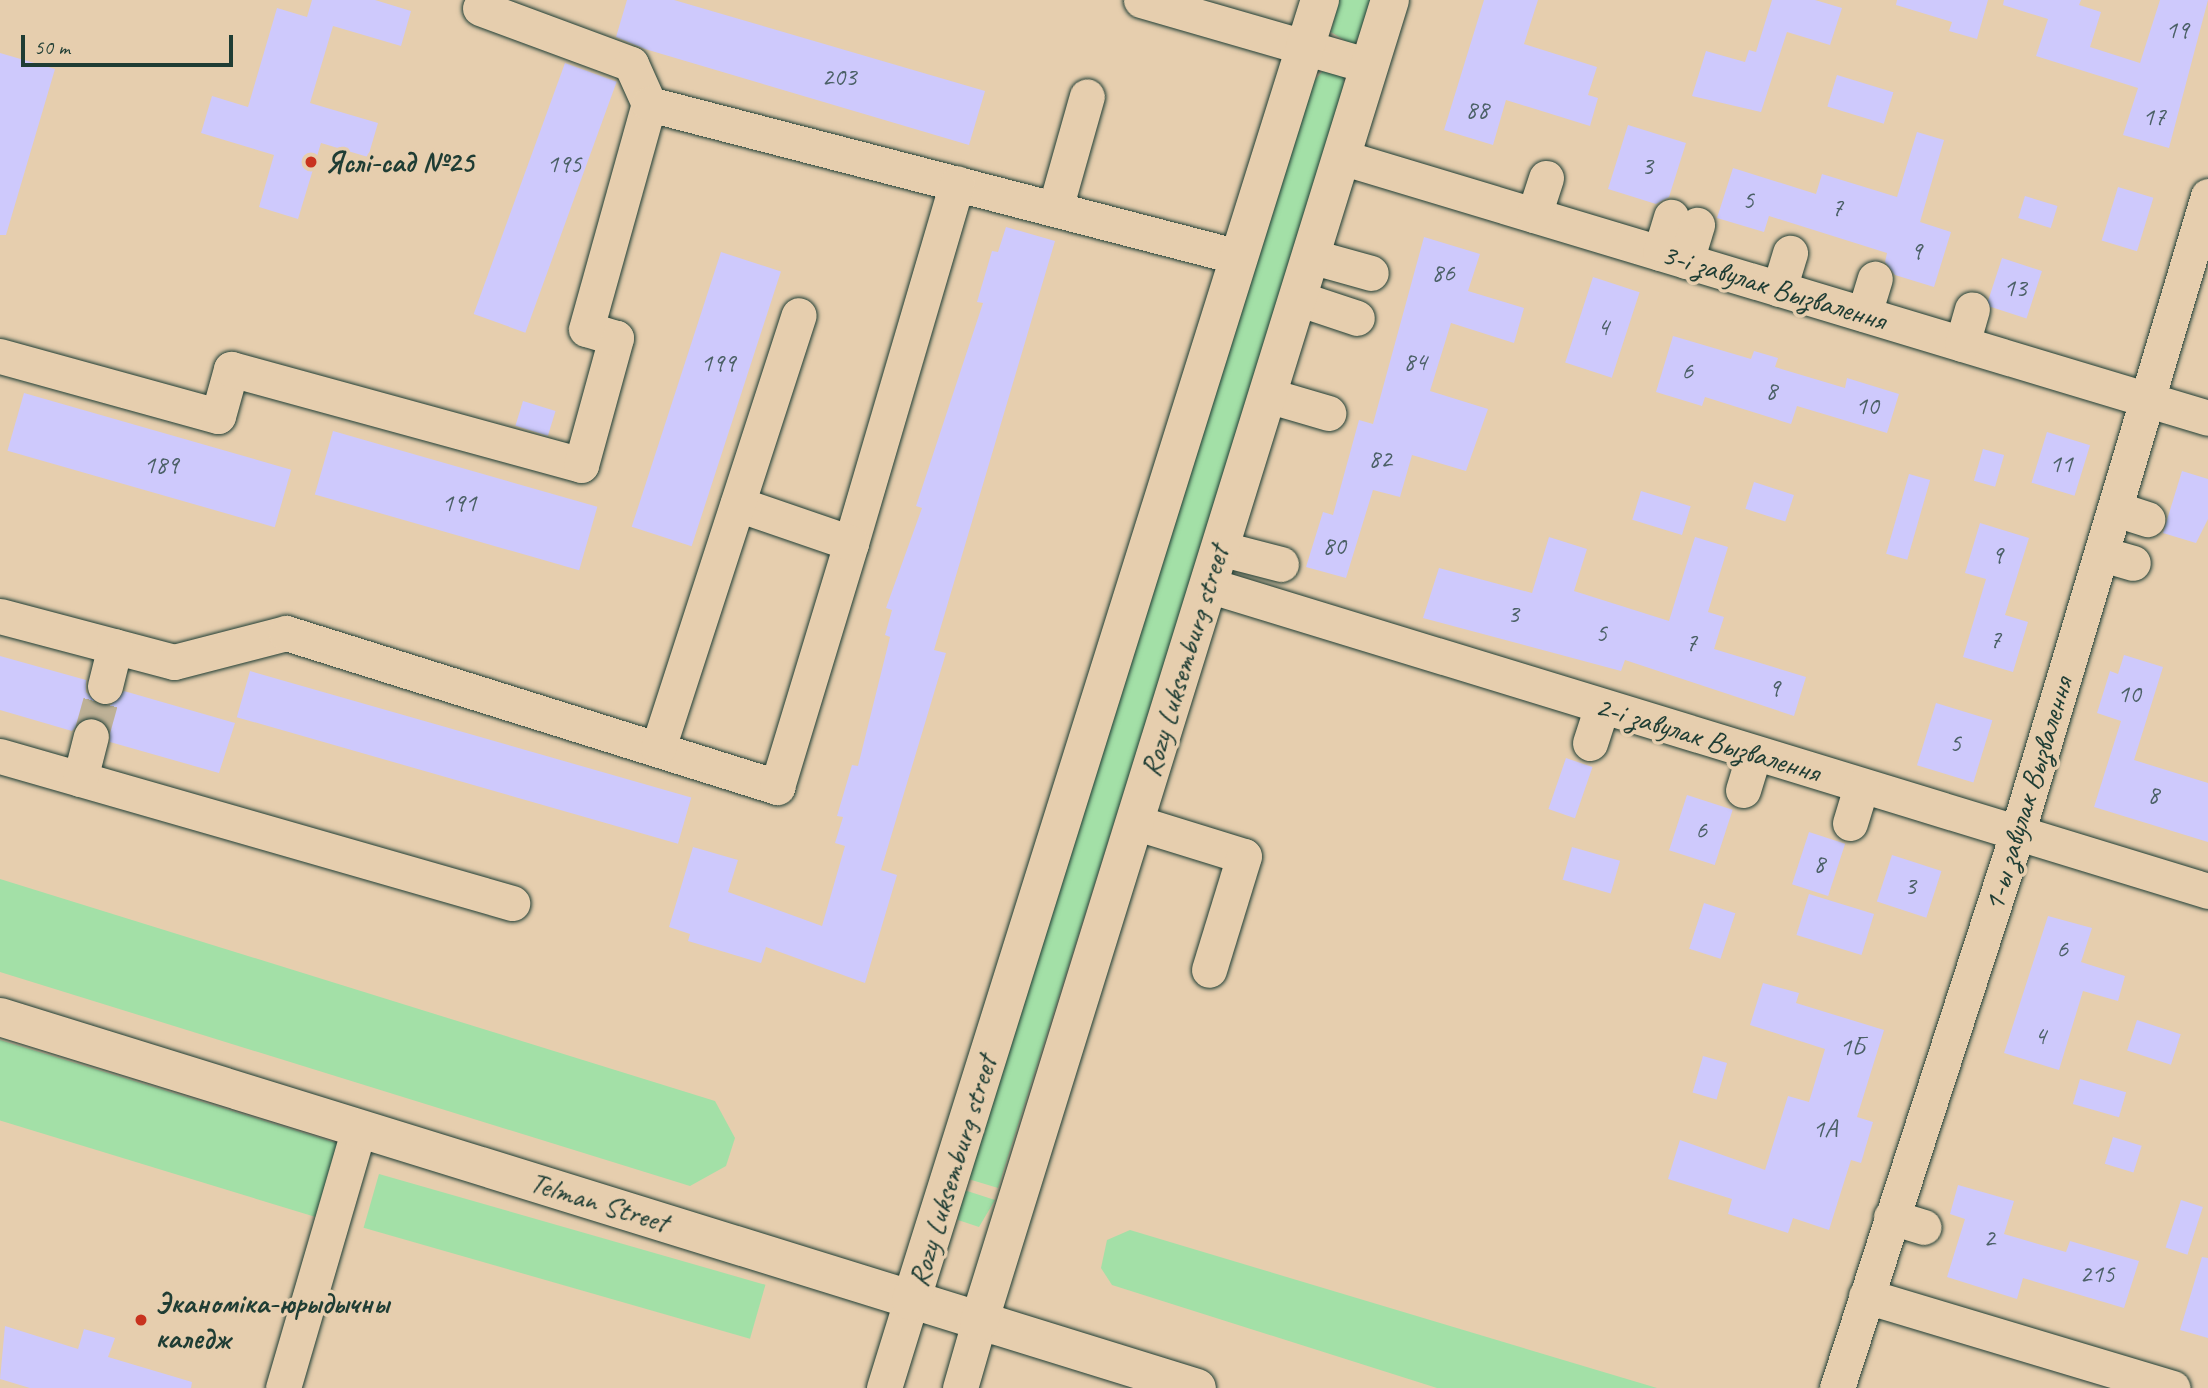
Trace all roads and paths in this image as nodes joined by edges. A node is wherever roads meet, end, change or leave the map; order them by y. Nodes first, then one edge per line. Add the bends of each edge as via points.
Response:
1 (1141, 0) edge
2 (1320, 0) edge
3 (1390, 0) edge
4 (480, 8) dead end
5 (1306, 46) junction
6 (1369, 66) junction
7 (1087, 96) dead end
8 (649, 104) junction
9 (1341, 157) junction
10 (1546, 178) dead end
11 (957, 183) junction
12 (2200, 196) edge
13 (1055, 209) junction
14 (1534, 215) junction
15 (1684, 221) dead end
16 (1790, 253) dead end
17 (1310, 256) junction
18 (1239, 257) junction
19 (1673, 257) junction
20 (1371, 273) dead end
21 (1875, 279) dead end
22 (1779, 289) junction
23 (1297, 298) junction
24 (1972, 309) dead end
25 (1864, 314) junction
26 (799, 315) dead end
27 (1357, 318) dead end
28 (1962, 344) junction
29 (0, 356) edge
30 (1267, 395) junction
31 (2149, 400) junction
32 (1328, 413) dead end
33 (2208, 418) edge
34 (738, 504) junction
35 (851, 543) junction
36 (1219, 548) junction
37 (1281, 564) dead end
38 (1208, 585) junction
39 (0, 616) edge
40 (115, 646) junction
41 (105, 686) tunnel mouth
42 (1615, 701) junction
43 (91, 736) tunnel mouth
44 (1590, 743) dead end
45 (658, 748) junction
46 (1755, 754) junction
47 (0, 756) edge
48 (80, 779) junction
49 (1861, 786) junction
50 (1743, 790) dead end
51 (1134, 822) junction
52 (1850, 823) dead end
53 (2017, 834) junction
54 (2191, 876) edge
55 (512, 903) dead end
56 (1209, 970) dead end
57 (0, 1017) edge
58 (359, 1128) junction
59 (1866, 1296) junction
60 (911, 1301) junction
61 (979, 1322) junction
62 (2161, 1377) edge
63 (283, 1388) edge
64 (884, 1388) edge
65 (960, 1388) edge
66 (1197, 1388) edge
67 (1837, 1388) edge

1 - 5 street
2 - 5 main road, Rozy Luksemburg street
3 - 6 main road, Rozy Luksemburg street
4 - 8 street via 631,64
5 - 6 street
5 - 18 main road, Rozy Luksemburg street
6 - 9 main road, Rozy Luksemburg street
7 - 13 street
8 - 11 street
8 - 29 street via 586,329 616,338 581,465 231,369 218,416
9 - 14 street, 3-і завулак Вызвалення
9 - 17 main road, Rozy Luksemburg street
10 - 14 street
11 - 13 street
11 - 35 street
12 - 31 street, 1-ы завулак Вызвалення
13 - 18 street
14 - 19 street, 3-і завулак Вызвалення
15 - 19 street
16 - 22 street
17 - 20 street
17 - 23 main road, Rozy Luksemburg street
18 - 60 main road, Rozy Luksemburg street
19 - 22 street, 3-і завулак Вызвалення
21 - 25 street
22 - 25 street, 3-і завулак Вызвалення
23 - 27 street
23 - 30 main road, Rozy Luksemburg street
24 - 28 street
25 - 28 street, 3-і завулак Вызвалення
26 - 34 street
28 - 31 street, 3-і завулак Вызвалення
30 - 32 street
30 - 36 main road, Rozy Luksemburg street
31 - 33 street, 3-і завулак Вызвалення
31 - 53 street, 1-ы завулак Вызвалення via 2131,514 2106,548 2066,630 2077,688 2032,740
34 - 35 street
34 - 45 street
35 - 45 street via 777,788
36 - 37 street
36 - 38 main road, Rozy Luksemburg street
38 - 42 street, 2-і завулак Вызвалення
38 - 51 main road, Rozy Luksemburg street
39 - 40 street
40 - 41 street
40 - 45 street via 174,662 286,633
42 - 44 street
42 - 46 street, 2-і завулак Вызвалення
43 - 48 street
46 - 49 street, 2-і завулак Вызвалення
46 - 50 street
47 - 48 street
48 - 55 street
49 - 52 street
49 - 53 street, 2-і завулак Вызвалення
51 - 56 street via 1244,856
51 - 61 main road, Rozy Luksemburg street
53 - 54 street, 2-і завулак Вызвалення
53 - 59 street, 1-ы завулак Вызвалення via 1979,904 1992,954 1966,1036 1927,1068 1897,1158 1893,1220
57 - 58 main road, Telman Street
58 - 60 main road, Telman Street
58 - 63 street
59 - 62 street via 2099,1355
59 - 67 street, 1-ы завулак Вызвалення
60 - 61 main road, Telman Street
60 - 64 street
61 - 65 street
61 - 66 main road, Telman Street

